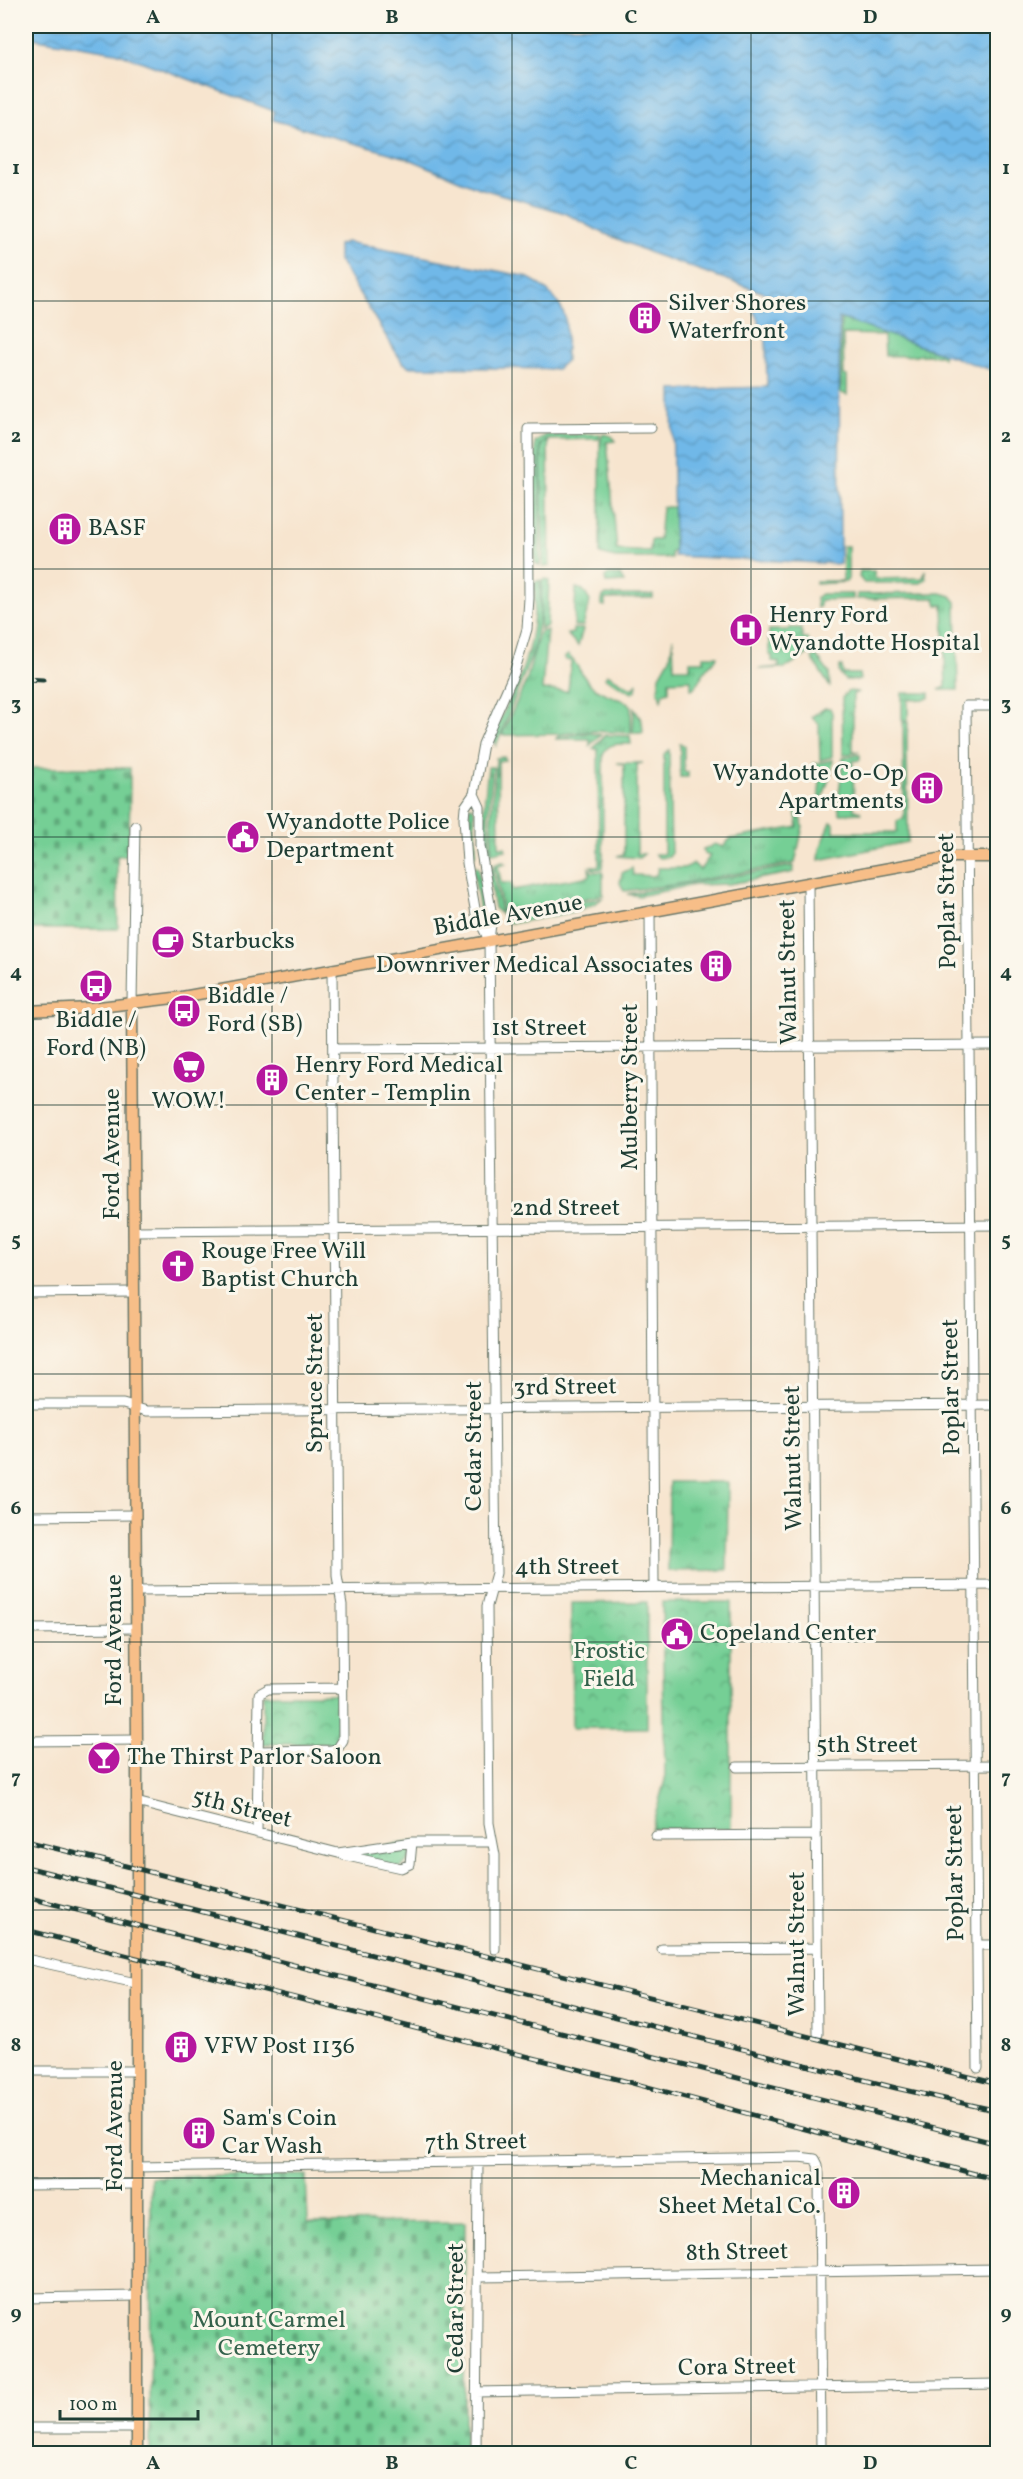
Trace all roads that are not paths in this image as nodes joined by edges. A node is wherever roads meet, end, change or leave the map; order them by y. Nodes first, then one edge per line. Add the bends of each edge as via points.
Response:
1 (651, 428) dead end
2 (998, 706) edge
3 (474, 794) junction
4 (135, 826) dead end
5 (967, 857) junction
6 (998, 857) edge
7 (808, 882) junction
8 (650, 911) junction
9 (489, 940) junction
10 (332, 969) junction
11 (132, 1003) junction
12 (26, 1011) edge
13 (969, 1045) junction
14 (998, 1045) edge
15 (810, 1047) junction
16 (492, 1048) junction
17 (650, 1048) junction
18 (333, 1049) junction
19 (970, 1225) junction
20 (998, 1225) edge
21 (811, 1226) junction
22 (652, 1227) junction
23 (493, 1228) junction
24 (334, 1230) junction
25 (134, 1231) junction
26 (134, 1292) junction
27 (26, 1293) edge
28 (26, 1404) edge
29 (972, 1405) junction
30 (998, 1405) edge
31 (813, 1406) junction
32 (135, 1407) junction
33 (653, 1407) junction
34 (335, 1409) junction
35 (494, 1409) junction
36 (135, 1515) junction
37 (26, 1516) edge
38 (973, 1585) junction
39 (998, 1585) edge
40 (814, 1586) junction
41 (654, 1587) junction
42 (491, 1588) junction
43 (339, 1589) junction
44 (136, 1591) junction
45 (136, 1628) junction
46 (26, 1629) edge
47 (343, 1688) junction
48 (136, 1740) junction
49 (26, 1741) edge
50 (256, 1750) junction
51 (975, 1765) junction
52 (998, 1765) edge
53 (816, 1766) junction
54 (737, 1767) dead end
55 (136, 1802) junction
56 (257, 1833) junction
57 (816, 1835) junction
58 (656, 1836) dead end
59 (412, 1842) junction
60 (492, 1842) junction
61 (338, 1853) junction
62 (976, 1945) junction
63 (998, 1945) edge
64 (662, 1948) dead end
65 (817, 1948) junction
66 (495, 1949) dead end
67 (26, 1959) edge
68 (136, 1983) junction
69 (818, 2034) dead end
70 (978, 2068) dead end
71 (26, 2071) edge
72 (136, 2071) junction
73 (477, 2162) junction
74 (137, 2167) junction
75 (137, 2184) junction
76 (26, 2185) edge
77 (998, 2270) edge
78 (819, 2271) junction
79 (477, 2277) junction
80 (137, 2296) junction
81 (26, 2298) edge
82 (998, 2384) edge
83 (821, 2387) junction
84 (476, 2392) junction
85 (137, 2427) junction
86 (26, 2428) edge
87 (137, 2454) edge
88 (476, 2454) edge
89 (821, 2454) edge

1 - 3 street via 528,429 527,629 514,673 483,744
2 - 5 street, Poplar Street via 966,706
3 - 9 street, Cedar Street via 480,807 480,846 492,916
3 - 9 street via 465,807 464,840 476,914
4 - 11 street, Ford Avenue
5 - 6 main road, Biddle Avenue
5 - 7 main road, Biddle Avenue
5 - 13 street, Poplar Street
7 - 8 main road, Biddle Avenue
7 - 15 street, Walnut Street
8 - 9 main road, Biddle Avenue
8 - 17 street, Mulberry Street
9 - 10 main road, Biddle Avenue
9 - 16 street, Cedar Street
10 - 11 main road, Biddle Avenue
10 - 18 street, Spruce Street
11 - 12 main road, Biddle Avenue
11 - 25 main road, Ford Avenue
13 - 14 street, 1st Street
13 - 15 street, 1st Street
13 - 19 street, Poplar Street
15 - 17 street, 1st Street
15 - 21 street, Walnut Street
16 - 17 street, 1st Street
16 - 18 street, 1st Street
16 - 23 street, Cedar Street
17 - 22 street, Mulberry Street
18 - 24 street, Spruce Street
19 - 20 street, 2nd Street
19 - 21 street, 2nd Street
19 - 29 street, Poplar Street
21 - 22 street, 2nd Street
21 - 31 street, Walnut Street
22 - 23 street, 2nd Street
22 - 33 street, Mulberry Street
23 - 24 street, 2nd Street
23 - 35 street, Cedar Street
24 - 25 street, 2nd Street
24 - 34 street, Spruce Street
25 - 26 main road, Ford Avenue
26 - 27 street
26 - 32 main road, Ford Avenue
28 - 32 street, 3rd Street
29 - 30 street, 3rd Street
29 - 31 street, 3rd Street
29 - 38 street, Poplar Street
31 - 33 street, 3rd Street
31 - 40 street, Walnut Street
32 - 34 street, 3rd Street via 147,1411
32 - 36 main road, Ford Avenue
33 - 35 street, 3rd Street
33 - 41 street, Mulberry Street
34 - 35 street, 3rd Street
34 - 43 street, Spruce Street
35 - 42 street, Cedar Street via 496,1573
36 - 37 street
36 - 44 main road, Ford Avenue
38 - 39 street, 4th Street
38 - 40 street, 4th Street
38 - 51 street, Poplar Street
40 - 41 street, 4th Street
40 - 53 street, Walnut Street
41 - 42 street, 4th Street
42 - 43 street, 4th Street
42 - 60 street, Cedar Street via 487,1606
43 - 44 street, 4th Street
43 - 47 street, Spruce Street
44 - 45 main road, Ford Avenue
45 - 46 street
45 - 48 main road, Ford Avenue
47 - 50 street via 262,1691 257,1699
47 - 50 street, Spruce Street via 343,1740 338,1748
48 - 49 street
48 - 55 main road, Ford Avenue
50 - 56 street
51 - 52 street, 5th Street
51 - 53 street, 5th Street
51 - 62 street, Poplar Street
53 - 54 street, 5th Street
53 - 57 street, Walnut Street
55 - 56 street, 5th Street
55 - 68 main road, Ford Avenue
56 - 61 street, 5th Street
57 - 58 street
57 - 65 street, Walnut Street
59 - 60 street, 5th Street
59 - 61 street, 5th Street
59 - 61 street, 5th Street via 410,1864 401,1868
60 - 66 street, Cedar Street
62 - 63 street
62 - 70 street, Poplar Street
64 - 65 street
65 - 69 street, Walnut Street
67 - 68 street
68 - 72 main road, Ford Avenue
71 - 72 street
72 - 74 main road, Ford Avenue
73 - 74 street, 7th Street
73 - 78 street, 7th Street via 815,2159 819,2175
73 - 79 street, Cedar Street
74 - 75 main road, Ford Avenue
75 - 76 street
75 - 80 main road, Ford Avenue
77 - 78 street, 8th Street
78 - 79 street, 8th Street
78 - 83 street
79 - 84 street, Cedar Street
80 - 81 street
80 - 85 main road, Ford Avenue
82 - 83 street, Cora Street
83 - 84 street, Cora Street
83 - 89 street
84 - 88 street, Cedar Street
85 - 86 street
85 - 87 main road, Ford Avenue

